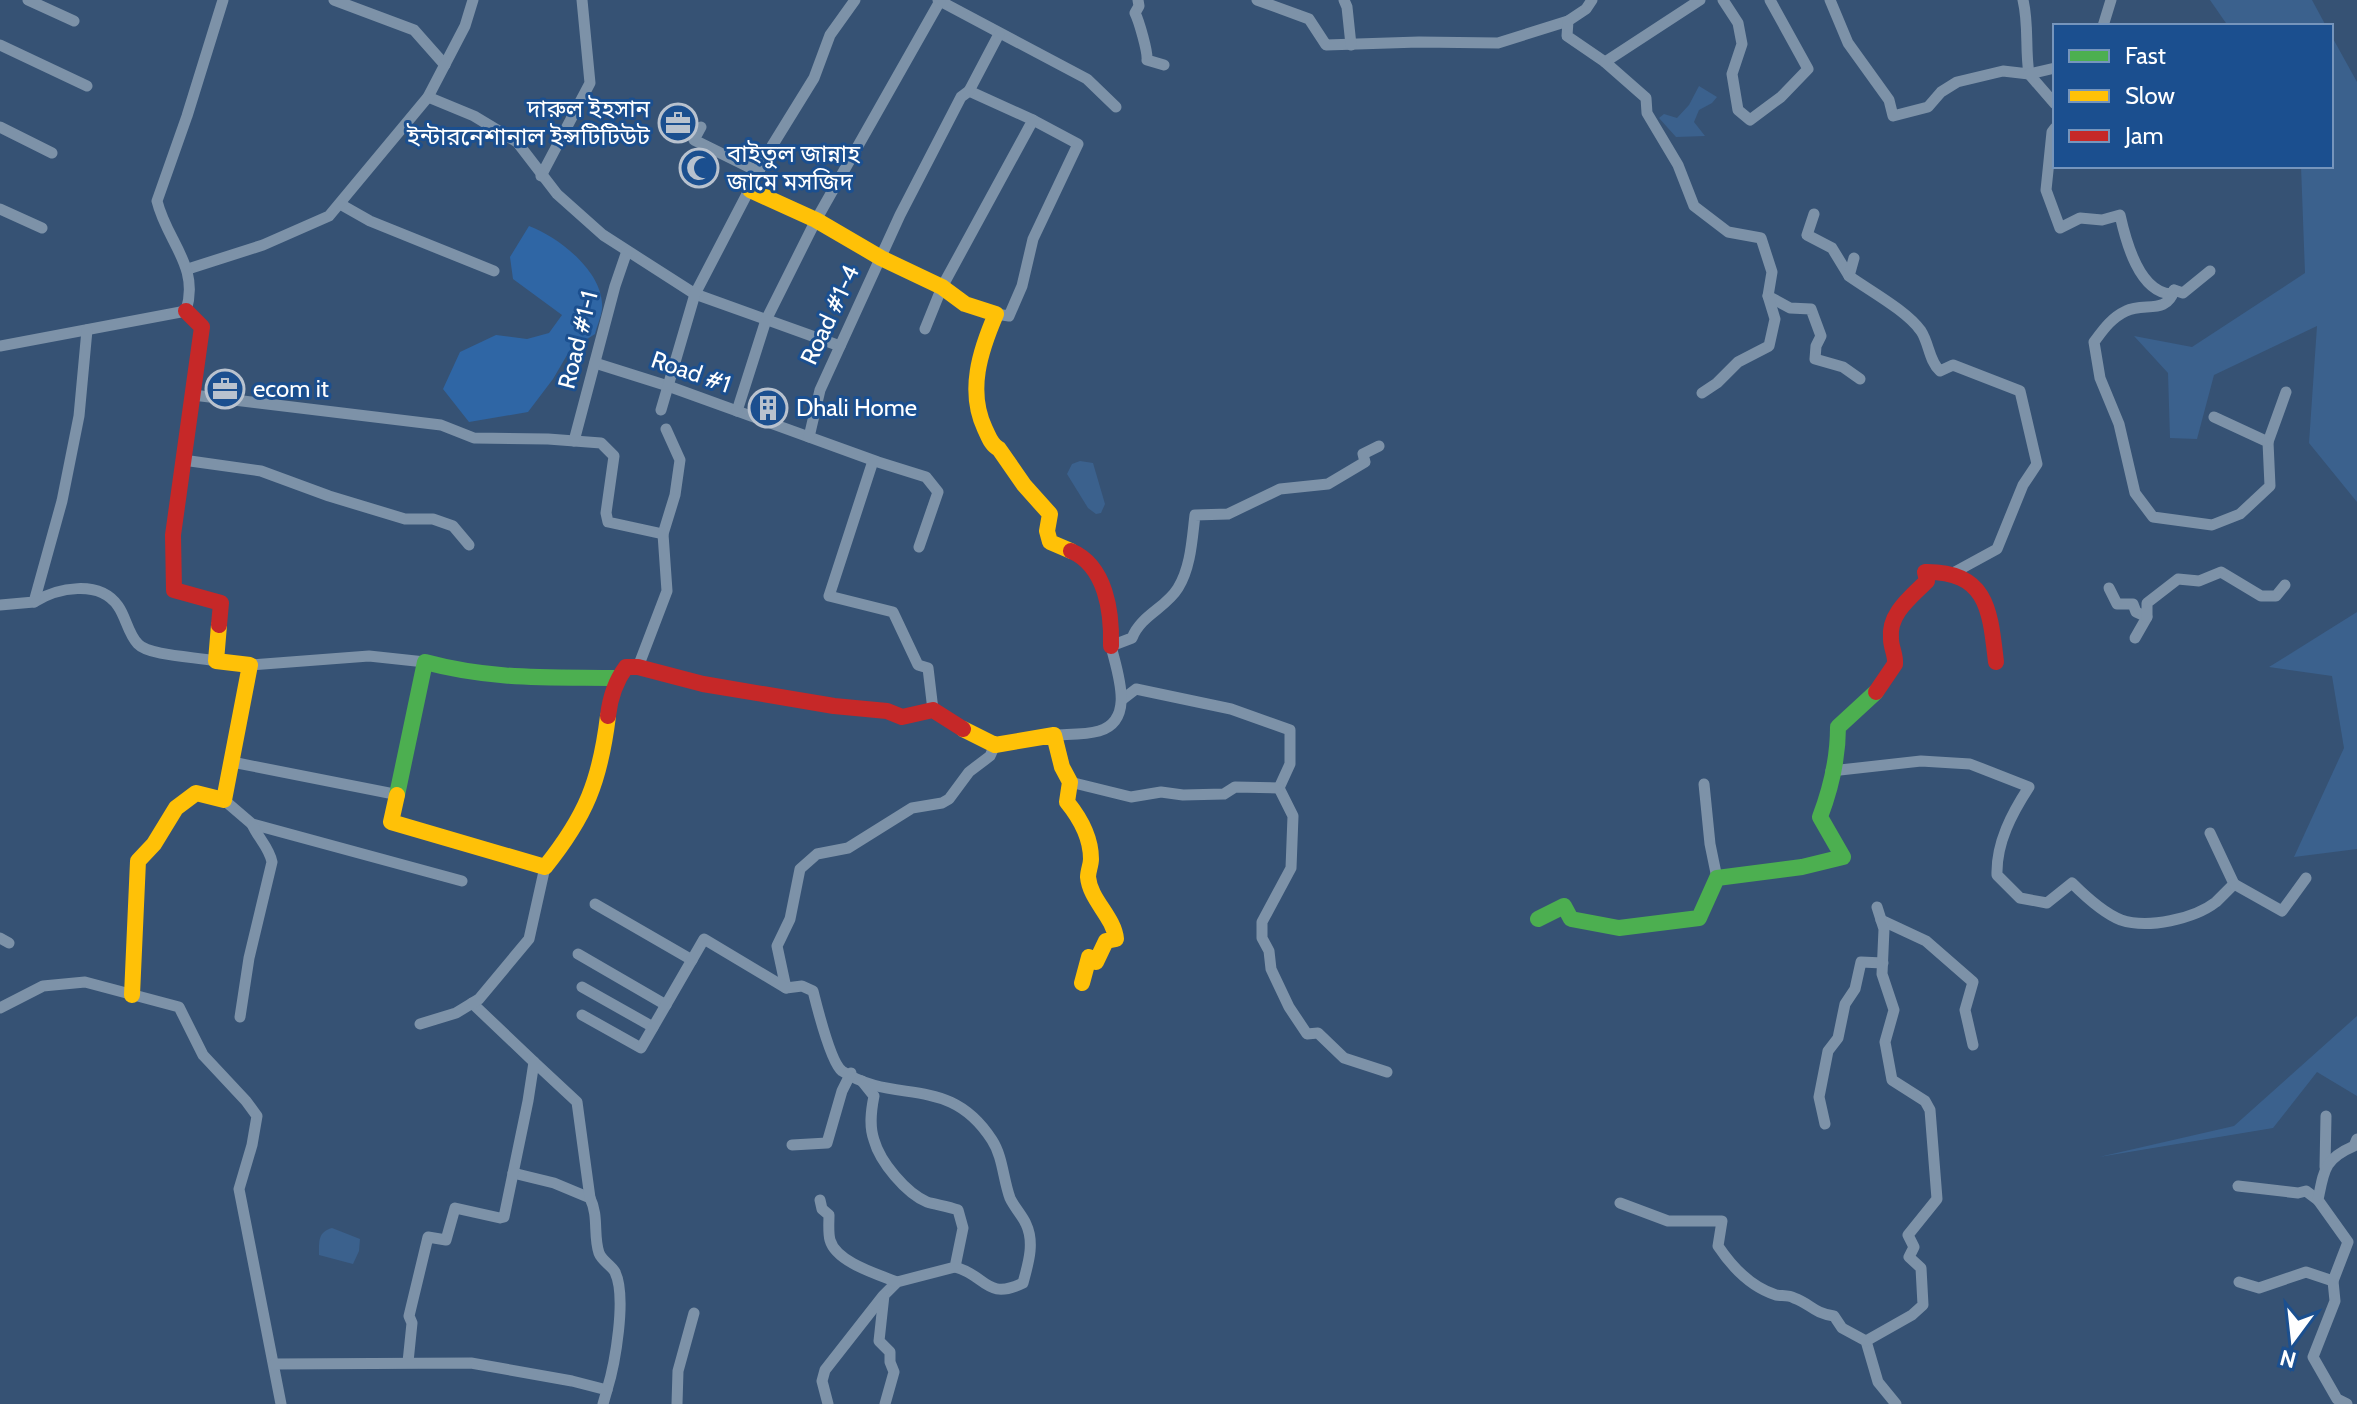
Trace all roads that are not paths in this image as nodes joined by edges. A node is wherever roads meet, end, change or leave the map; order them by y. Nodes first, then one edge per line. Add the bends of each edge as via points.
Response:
1 (28, 0) edge
2 (223, 0) edge
3 (334, 0) edge
4 (473, 0) edge
5 (582, 0) edge
6 (855, 0) edge
7 (1138, 0) edge
8 (1257, 0) edge
9 (1344, 0) edge
10 (1592, 0) edge
11 (1700, 0) edge
12 (1723, 0) edge
13 (1770, 0) edge
14 (1830, 0) edge
15 (2023, 0) edge
16 (2111, 0) edge
17 (939, 1) edge
18 (74, 21) dead end
19 (1568, 21) junction
20 (2104, 24) edge
21 (999, 34) junction
22 (0, 45) edge
23 (1351, 45) junction
24 (1605, 62) junction
25 (445, 65) junction
26 (1164, 65) dead end
27 (2053, 68) edge
28 (2029, 74) junction
29 (87, 86) dead end
30 (969, 91) junction
31 (428, 97) junction
32 (2053, 102) edge
33 (1116, 107) dead end
34 (1033, 120) junction
35 (0, 127) edge
36 (701, 127) dead end
37 (2053, 131) edge
38 (52, 153) dead end
39 (759, 172) junction
40 (541, 176) junction
41 (750, 190) junction
42 (340, 204) junction
43 (0, 209) edge
44 (1814, 214) dead end
45 (816, 220) junction
46 (42, 228) dead end
47 (627, 251) junction
48 (881, 258) junction
49 (1854, 258) dead end
50 (188, 269) junction
51 (494, 271) dead end
52 (2210, 271) dead end
53 (1849, 276) junction
54 (942, 287) junction
55 (2174, 290) junction
56 (695, 294) junction
57 (1768, 296) junction
58 (186, 311) junction
59 (996, 314) junction
60 (766, 320) junction
61 (925, 329) dead end
62 (87, 330) junction
63 (0, 346) edge
64 (840, 346) junction
65 (595, 363) junction
66 (1860, 379) dead end
67 (668, 386) junction
68 (2286, 392) dead end
69 (1702, 393) dead end
70 (193, 395) junction
71 (661, 410) dead end
72 (737, 411) junction
73 (2214, 417) dead end
74 (666, 429) dead end
75 (809, 437) junction
76 (574, 441) junction
77 (2268, 442) junction
78 (1379, 446) dead end
79 (183, 460) junction
80 (873, 461) junction
81 (663, 534) junction
82 (469, 545) dead end
83 (919, 547) dead end
84 (1953, 573) junction
85 (2285, 585) dead end
86 (2109, 588) dead end
87 (34, 602) junction
88 (0, 605) edge
89 (2147, 617) junction
90 (2135, 638) dead end
91 (1111, 646) junction
92 (216, 661) junction
93 (425, 662) junction
94 (1996, 662) dead end
95 (250, 665) junction
96 (638, 667) junction
97 (616, 678) junction
98 (1123, 699) junction
99 (933, 710) junction
100 (1054, 735) junction
101 (995, 745) junction
102 (232, 762) junction
103 (1831, 771) junction
104 (1070, 782) junction
105 (1704, 784) dead end
106 (1279, 788) junction
107 (399, 795) junction
108 (224, 800) junction
109 (252, 824) junction
110 (2210, 833) dead end
111 (545, 867) junction
112 (1717, 878) junction
113 (2306, 878) dead end
114 (462, 881) dead end
115 (2234, 884) junction
116 (595, 904) dead end
117 (1877, 907) dead end
118 (1538, 919) dead end
119 (1881, 920) junction
120 (578, 954) dead end
121 (692, 960) junction
122 (1883, 963) junction
123 (1082, 983) dead end
124 (582, 987) dead end
125 (786, 988) junction
126 (132, 995) junction
127 (472, 1003) junction
128 (666, 1005) junction
129 (0, 1008) edge
130 (582, 1015) dead end
131 (240, 1017) dead end
132 (420, 1024) dead end
133 (653, 1027) junction
134 (1973, 1045) dead end
135 (534, 1062) junction
136 (1387, 1072) dead end
137 (851, 1073) junction
138 (862, 1081) junction
139 (2326, 1116) dead end
140 (1825, 1124) dead end
141 (2357, 1139) edge
142 (792, 1145) dead end
143 (2325, 1167) junction
144 (513, 1173) junction
145 (2238, 1186) dead end
146 (590, 1198) junction
147 (820, 1200) dead end
148 (2318, 1200) junction
149 (1620, 1203) dead end
150 (2352, 1238) edge
151 (955, 1267) junction
152 (2333, 1281) junction
153 (897, 1282) junction
154 (2239, 1282) dead end
155 (884, 1295) junction
156 (694, 1313) dead end
157 (1866, 1341) junction
158 (408, 1362) junction
159 (274, 1364) junction
160 (607, 1390) junction
161 (2357, 1392) edge
162 (2343, 1403) edge
163 (281, 1404) edge
164 (603, 1404) edge
165 (677, 1404) edge
166 (828, 1404) edge
167 (885, 1404) edge
168 (1896, 1404) edge

1 - 18 street
2 - 50 street via 157,201
3 - 25 street via 414,30
4 - 25 street
5 - 40 street via 590,83
6 - 39 street via 830,35 814,78
7 - 26 street via 1135,13 1147,60
8 - 23 street via 1309,19 1326,45
9 - 23 street
10 - 19 street
11 - 24 street
12 - 13 street via 1738,23 1742,44 1732,74 1738,110 1750,120 1808,69
14 - 28 street via 1848,43 1889,100 1893,116 1928,107 1957,82 2003,71
15 - 28 street
16 - 20 street
17 - 21 street
17 - 45 street
19 - 23 street via 1498,43
19 - 24 street via 1567,36
21 - 30 street, Road #1-4
21 - 33 street via 1087,79
22 - 29 street
24 - 57 street via 1646,98 1647,113 1678,165 1694,206 1728,232 1761,238 1772,272
25 - 31 street
27 - 28 street
28 - 32 street
30 - 34 street
30 - 48 street, Road #1-4 via 961,97
31 - 40 street via 517,142
31 - 42 street
34 - 54 street
34 - 59 street via 1078,144 1033,239 1009,316
35 - 38 street
36 - 39 street via 694,140
37 - 55 street via 2041,193 2060,228 2080,218 2120,215 2144,281 2162,294
39 - 41 street
40 - 47 street
41 - 45 street
41 - 56 street
42 - 50 street via 329,216 263,245
42 - 51 street
43 - 46 street
44 - 53 street via 1807,235 1832,248
45 - 48 street
45 - 60 street
47 - 56 street
47 - 65 street, Road #1-1
48 - 54 street
48 - 64 street, Road #1-4
49 - 53 street
50 - 58 street via 191,294
52 - 55 street via 2183,293
53 - 84 street via 1920,329 1940,371 1953,365 2020,391 2037,464 1997,549
54 - 59 street via 965,304
54 - 61 street
55 - 77 street via 2161,307 2127,310 2094,342 2135,493 2153,517 2212,525 2240,514 2270,486
56 - 60 street
56 - 67 street
57 - 66 street via 1790,308 1811,309 1821,336 1815,359 1843,367
57 - 69 street via 1775,319 1769,346 1738,362
58 - 62 street
58 - 70 street via 202,327
59 - 91 street via 980,351 976,410 993,446 1050,514 1050,542 1089,565 1112,623
60 - 64 street
60 - 72 street
62 - 63 street
62 - 87 street via 76,430
64 - 75 street, Road #1-4 via 820,390
65 - 67 street, Road #1
65 - 76 street, Road #1-1
67 - 71 street
67 - 72 street, Road #1
68 - 77 street
70 - 76 street via 441,425 474,438
70 - 79 street
72 - 75 street, Road #1
73 - 77 street
74 - 81 street via 680,460
75 - 80 street, Road #1
76 - 81 street via 601,443 614,456 608,522
78 - 91 street via 1363,454 1365,462 1328,484 1280,489 1228,514 1195,515 1190,556 1178,589 1137,626 1132,638
79 - 82 street via 261,471 405,519 433,519 453,526
79 - 92 street via 173,535 174,590 221,603
80 - 83 street, Road #1 via 926,477 938,492
80 - 99 street via 829,596 893,612 918,665 928,668
81 - 96 street via 667,591
84 - 94 street via 1977,585 1990,615
84 - 103 street via 1925,572 1927,581 1892,617 1894,666 1838,727
85 - 89 street via 2276,596 2261,596 2221,572 2199,581 2178,579 2147,603
86 - 89 street via 2117,604 2133,604
87 - 88 street
87 - 92 street via 75,587 90,589 117,604 138,645
89 - 90 street
91 - 98 street
92 - 95 street
93 - 95 street via 369,656
93 - 97 street via 499,677
93 - 107 street
95 - 102 street
96 - 97 street via 626,667
96 - 99 street via 703,684 902,717
97 - 111 street via 603,758 588,805
98 - 100 street via 1118,716 1101,731
98 - 106 street via 1136,689 1175,696 1290,730 1290,764
99 - 101 street
100 - 101 street
100 - 104 street
101 - 125 street via 949,799 912,808 848,848 817,854 800,869 790,919 777,946
102 - 107 street
102 - 108 street
103 - 112 street via 1833,783 1820,817 1843,857
103 - 115 street via 1921,761 1970,764 2029,787 2014,809 1996,856 1997,875 2020,898 2047,903 2072,883 2118,919 2138,924 2186,916 2214,903
104 - 106 street via 1131,797
104 - 123 street via 1067,802 1082,821 1093,864 1088,877 1116,939 1106,941 1096,962 1089,957
105 - 112 street
106 - 136 street via 1293,816 1291,868 1262,922 1271,969 1307,1034 1318,1033 1344,1058
107 - 111 street via 391,822
108 - 109 street
108 - 126 street via 196,793 175,809 159,839 138,861
109 - 114 street
109 - 131 street via 272,862
110 - 115 street
111 - 127 street via 529,939
112 - 118 street via 1699,918 1619,928 1571,919 1564,906
113 - 115 street via 2282,911
116 - 121 street
117 - 119 street
119 - 122 street
119 - 134 street via 1926,941 1973,982 1965,1010
120 - 128 street
121 - 125 street via 704,939
121 - 128 street
122 - 140 street via 1861,962 1838,1038 1828,1051 1819,1097
122 - 157 street via 1894,1010 1885,1042 1892,1080 1930,1110 1937,1199 1908,1235 1914,1247 1909,1257 1921,1268 1923,1305
124 - 133 street
125 - 137 street via 813,991 840,1070
126 - 129 street via 85,982 43,986
126 - 159 street via 179,1007 203,1055 257,1116 239,1189
127 - 132 street
127 - 135 street
128 - 133 street
130 - 133 street via 641,1048
135 - 144 street
135 - 146 street via 577,1102
137 - 138 street
137 - 142 street via 827,1143
138 - 151 street via 874,1096 874,1141 894,1175 919,1197 958,1210 963,1228
138 - 151 street via 953,1101 972,1114 993,1142 1011,1198 1028,1226 1031,1252 1023,1283 995,1291
139 - 143 street
141 - 143 street
143 - 148 street
144 - 146 street
144 - 158 street via 502,1218 455,1208 446,1240 428,1237 409,1316
145 - 148 street via 2306,1191
146 - 160 street via 596,1210 599,1255 614,1271 620,1290 615,1364
147 - 153 street via 829,1215 830,1241 848,1262
148 - 150 street
149 - 157 street via 1668,1221 1722,1221 1718,1246 1753,1284 1795,1298 1818,1314 1834,1316 1842,1328
150 - 152 street
151 - 153 street
152 - 154 street via 2306,1272 2259,1288
152 - 162 street via 2335,1301 2313,1357
153 - 155 street
155 - 166 street via 825,1370
155 - 167 street via 879,1341 890,1352 894,1372
156 - 165 street via 678,1371
157 - 168 street via 1878,1382
158 - 159 street
158 - 160 street via 471,1363
159 - 163 street
160 - 164 street
161 - 162 street

